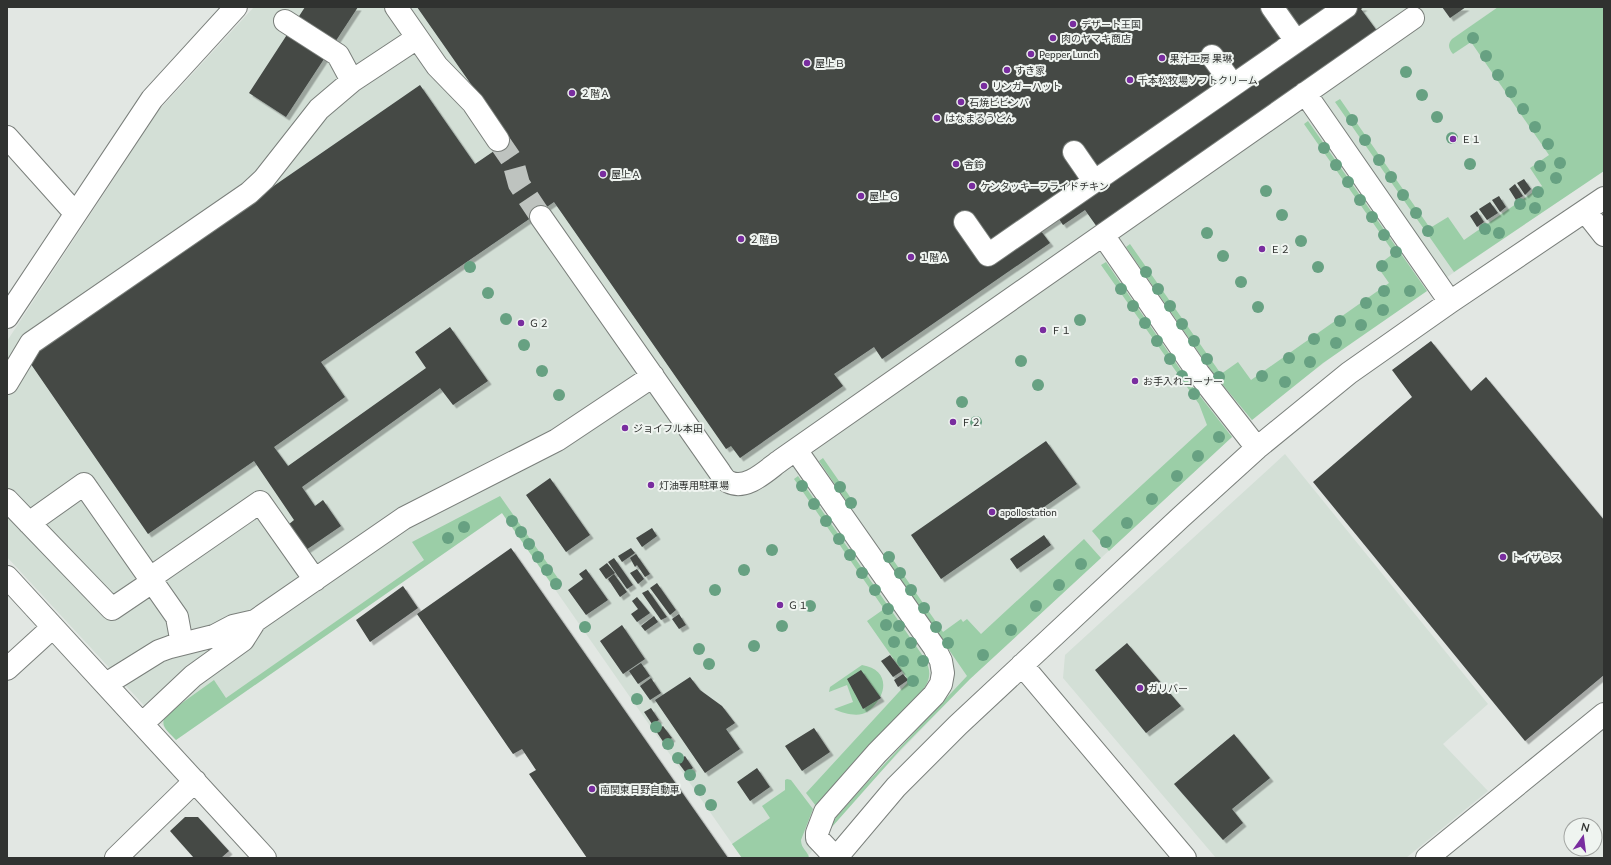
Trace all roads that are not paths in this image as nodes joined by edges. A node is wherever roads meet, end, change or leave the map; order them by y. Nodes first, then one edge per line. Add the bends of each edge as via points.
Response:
1 (236, 7) edge
2 (396, 7) edge
3 (1272, 7) edge
4 (1346, 7) edge
5 (1413, 18) dead end
6 (284, 20) dead end
7 (417, 38) junction
8 (1296, 41) junction
9 (1212, 56) dead end
10 (352, 81) junction
11 (1233, 85) junction
12 (1305, 93) junction
13 (7, 137) edge
14 (498, 140) tunnel mouth
15 (1074, 152) dead end
16 (1106, 179) junction
17 (1604, 198) edge
18 (1585, 211) junction
19 (75, 213) junction
20 (541, 217) tunnel mouth
21 (965, 222) dead end
22 (1103, 235) junction
23 (1604, 235) edge
24 (1450, 302) junction
25 (7, 317) edge
26 (653, 376) junction
27 (7, 383) edge
28 (1257, 448) junction
29 (796, 450) junction
30 (7, 500) edge
31 (29, 523) junction
32 (7, 577) edge
33 (315, 580) junction
34 (152, 582) junction
35 (255, 621) junction
36 (54, 627) junction
37 (182, 644) junction
38 (1022, 665) junction
39 (7, 669) edge
40 (106, 684) junction
41 (1604, 714) edge
42 (142, 724) junction
43 (195, 781) junction
44 (116, 858) edge
45 (265, 858) edge
46 (836, 858) edge
47 (1185, 858) edge
48 (1427, 858) edge

1 - 19 street via 152,99
2 - 7 street
3 - 8 street
4 - 8 street
5 - 12 street
6 - 10 street via 338,55
7 - 10 street
7 - 14 street via 437,66 473,103
8 - 11 street via 1280,62
9 - 11 street
10 - 27 street via 319,109 264,179 249,193 31,343
11 - 16 street
12 - 22 street
12 - 24 street
13 - 19 street
15 - 16 street
16 - 21 street via 988,254
17 - 18 street
18 - 23 street
18 - 24 street
19 - 25 street
20 - 26 street
22 - 28 street via 1199,374
22 - 29 street
24 - 28 street via 1350,373
26 - 29 street via 728,482 741,485 746,483
26 - 33 street via 557,440 404,518
28 - 38 street
29 - 46 street via 934,647 943,673 941,684 934,695 825,812 817,838
30 - 31 street
31 - 34 street via 112,610
31 - 34 street via 84,484
32 - 36 street
33 - 34 street via 260,502 156,574
33 - 35 street
34 - 37 street via 177,617
35 - 37 street
35 - 42 street via 243,640 193,676
36 - 39 street
36 - 40 street
37 - 40 street via 159,651
38 - 46 street via 896,787
38 - 47 street
40 - 42 street
41 - 48 street
42 - 43 street
43 - 44 street
43 - 45 street

